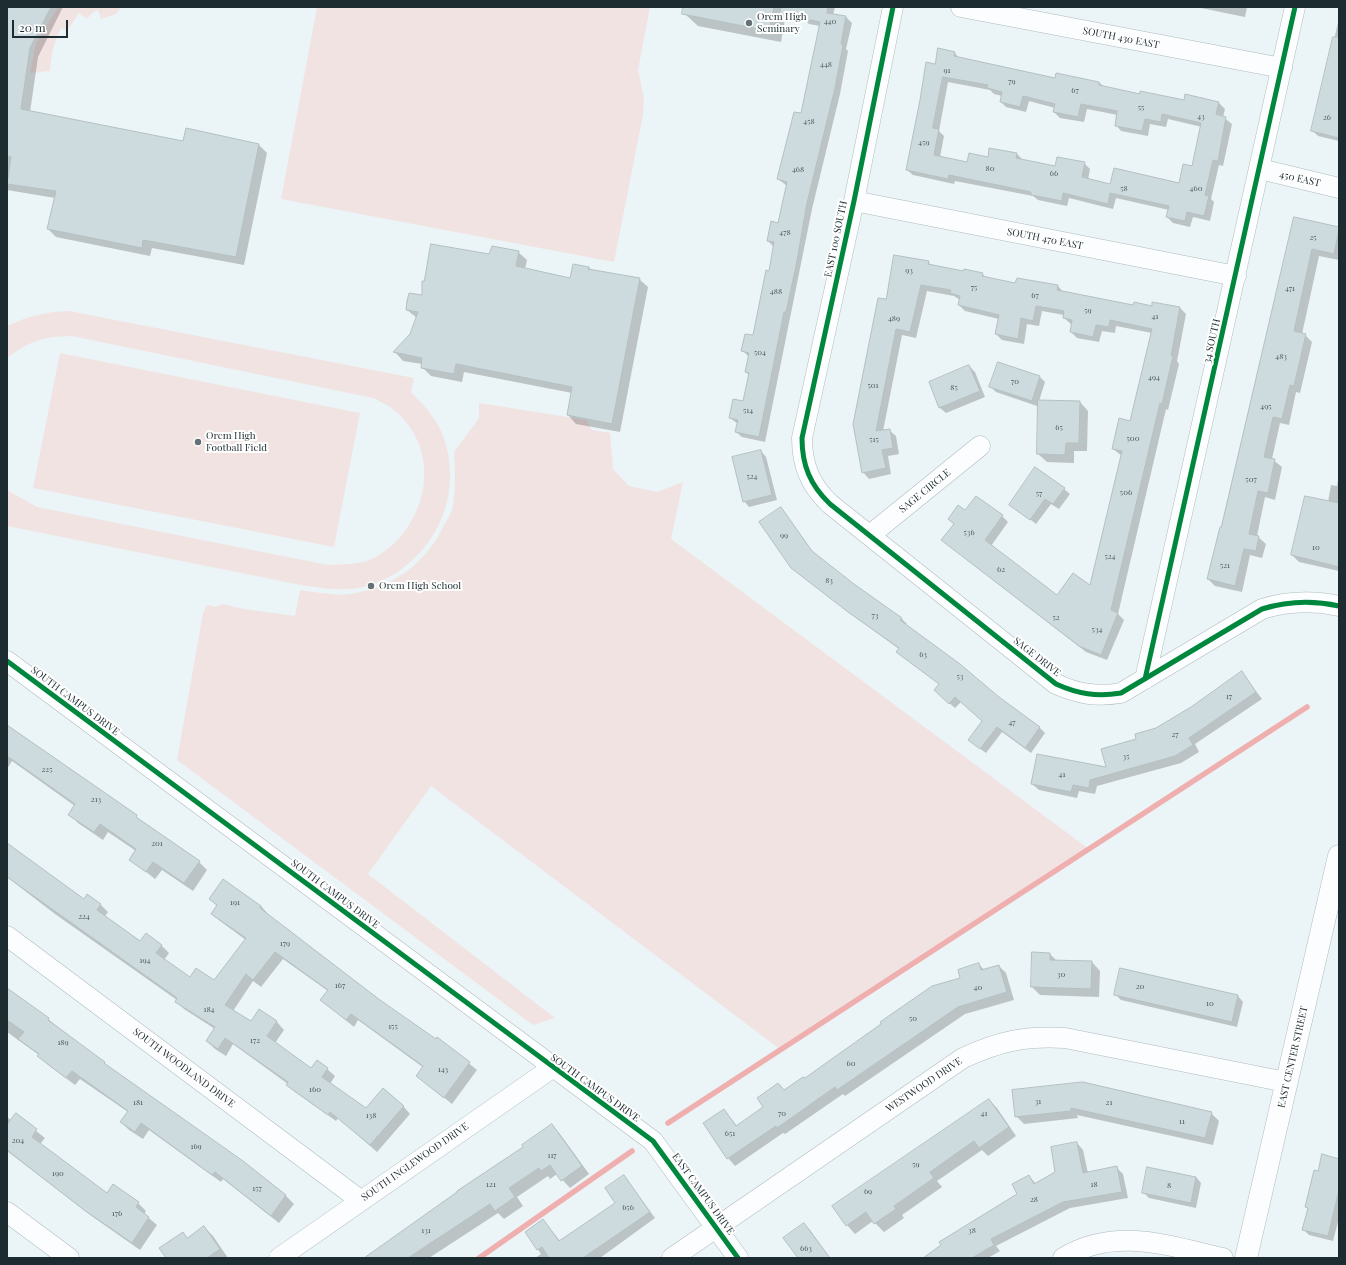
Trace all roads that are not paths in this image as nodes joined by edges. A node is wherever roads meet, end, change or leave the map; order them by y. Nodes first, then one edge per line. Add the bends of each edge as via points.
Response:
1 (892, 7) edge
2 (961, 7) edge
3 (1295, 7) edge
4 (1282, 68) junction
5 (1260, 169) junction
6 (1339, 188) edge
7 (854, 201) junction
8 (1236, 276) junction
9 (980, 446) dead end
10 (807, 475) joint
11 (870, 535) junction
12 (1339, 606) edge
13 (7, 661) edge
14 (1145, 679) junction
15 (1339, 856) edge
16 (1334, 906) edge
17 (7, 936) edge
18 (552, 1068) junction
19 (1286, 1082) junction
20 (653, 1141) joint
21 (360, 1200) junction
22 (7, 1212) edge
23 (716, 1227) junction
24 (69, 1258) edge
25 (279, 1258) edge
26 (672, 1258) edge
27 (738, 1258) edge
28 (1063, 1258) edge
29 (1224, 1258) edge
30 (1246, 1258) edge

1 - 7 street, EAST 100 SOUTH
2 - 4 street, SOUTH 430 EAST
3 - 4 street, 34 SOUTH
4 - 5 street, 34 SOUTH
5 - 6 street, 450 EAST
5 - 8 street, 34 SOUTH
7 - 8 street, SOUTH 470 EAST
7 - 10 street, EAST 100 SOUTH via 802,438 802,453
8 - 14 street, 34 SOUTH
9 - 11 street, SAGE CIRCLE
10 - 11 street, SAGE DRIVE via 819,494
11 - 14 street, SAGE DRIVE via 1056,684 1087,695 1104,696 1121,693
12 - 14 street, SAGE DRIVE via 1299,601 1262,609
13 - 18 street, SOUTH CAMPUS DRIVE
15 - 16 main road, EAST CENTER STREET
16 - 19 main road, EAST CENTER STREET
17 - 21 street, SOUTH WOODLAND DRIVE
18 - 20 street, SOUTH CAMPUS DRIVE
18 - 21 street, SOUTH INGLEWOOD DRIVE
19 - 23 street, WESTWOOD DRIVE via 1065,1038 1013,1040 987,1047 963,1058
19 - 30 main road, EAST CENTER STREET
20 - 23 street, EAST CAMPUS DRIVE
21 - 25 street, SOUTH INGLEWOOD DRIVE
22 - 24 street
23 - 26 street, WESTWOOD DRIVE
23 - 27 street, EAST CAMPUS DRIVE
28 - 29 street via 1088,1246 1109,1240 1132,1239

